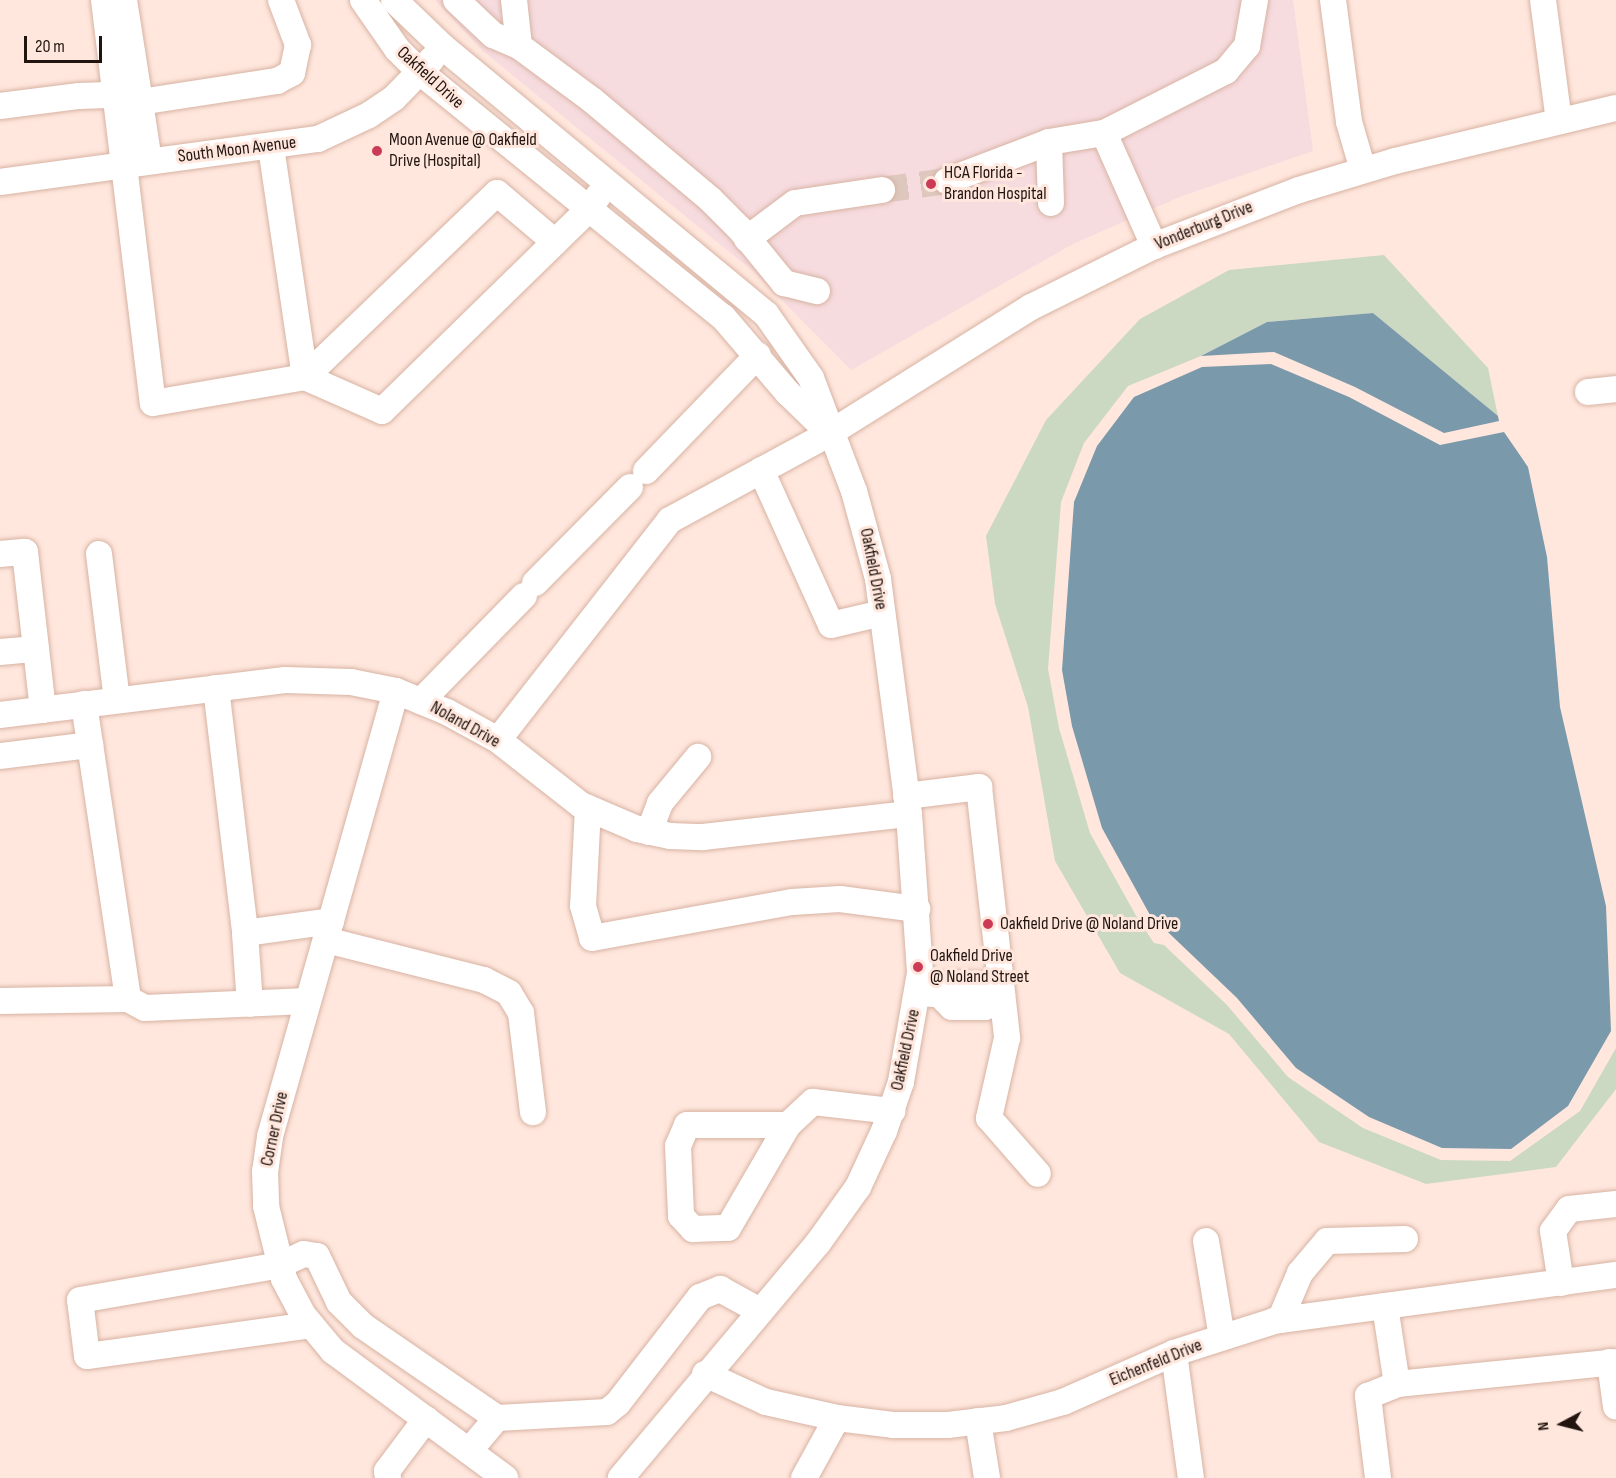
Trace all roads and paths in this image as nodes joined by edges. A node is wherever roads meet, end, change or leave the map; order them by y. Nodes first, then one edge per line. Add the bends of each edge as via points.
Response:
1 (104, 0) edge
2 (124, 0) edge
3 (281, 0) edge
4 (363, 0) edge
5 (394, 0) edge
6 (514, 0) edge
7 (1254, 0) edge
8 (1333, 0) edge
9 (1543, 0) edge
10 (458, 1) edge
11 (519, 46) junction
12 (443, 47) junction
13 (420, 72) junction
14 (116, 95) junction
15 (140, 102) junction
16 (0, 106) edge
17 (1616, 108) edge
18 (1559, 121) junction
19 (1104, 133) junction
20 (1049, 142) junction
21 (271, 147) junction
22 (149, 161) junction
23 (122, 165) junction
24 (1363, 170) junction
25 (946, 181) tunnel mouth
26 (0, 182) edge
27 (606, 183) junction
28 (882, 190) tunnel mouth
29 (1051, 203) dead end
30 (590, 208) junction
31 (747, 239) junction
32 (555, 242) junction
33 (1154, 246) junction
34 (817, 291) dead end
35 (758, 355) junction
36 (305, 377) junction
37 (1616, 389) edge
38 (1588, 392) dead end
39 (830, 433) junction
40 (761, 470) junction
41 (0, 554) edge
42 (99, 554) dead end
43 (882, 613) junction
44 (36, 649) junction
45 (0, 652) edge
46 (216, 688) junction
47 (396, 691) junction
48 (117, 700) junction
49 (421, 701) junction
50 (84, 704) junction
51 (43, 710) junction
52 (0, 715) edge
53 (498, 740) junction
54 (90, 745) junction
55 (0, 756) edge
56 (698, 757) dead end
57 (908, 805) junction
58 (588, 808) junction
59 (649, 831) junction
60 (917, 909) junction
61 (329, 931) junction
62 (245, 933) junction
63 (928, 993) junction
64 (1002, 995) junction
65 (128, 999) junction
66 (0, 1001) edge
67 (308, 1001) junction
68 (250, 1004) junction
69 (892, 1111) junction
70 (533, 1112) dead end
71 (788, 1125) junction
72 (1038, 1174) dead end
73 (1616, 1204) edge
74 (1405, 1239) dead end
75 (1206, 1241) dead end
76 (280, 1264) junction
77 (1616, 1275) edge
78 (1561, 1283) junction
79 (1385, 1306) junction
80 (760, 1311) junction
81 (1280, 1320) junction
82 (311, 1325) junction
83 (1222, 1338) junction
84 (1174, 1353) junction
85 (1613, 1362) edge
86 (705, 1374) junction
87 (1397, 1384) junction
88 (1616, 1407) edge
89 (497, 1418) junction
90 (837, 1418) junction
91 (426, 1419) junction
92 (978, 1421) junction
93 (469, 1451) junction
94 (815, 1472) edge
95 (388, 1478) edge
96 (505, 1478) edge
97 (621, 1478) edge
98 (987, 1478) edge
99 (1191, 1478) edge
100 (1378, 1478) edge

1 - 14 street
2 - 15 street
3 - 15 street via 298,45 292,73 277,81
4 - 13 street, Oakfield Drive via 397,49
5 - 12 street, Oakfield Drive
6 - 11 street
7 - 19 street via 1247,46 1226,71
8 - 24 street via 1349,122
9 - 18 street
10 - 11 street via 494,35
11 - 31 street via 710,199
12 - 13 street, South Moon Avenue
12 - 27 street, Oakfield Drive
13 - 21 street, South Moon Avenue via 394,98 345,129
13 - 30 street, Oakfield Drive
14 - 16 street
14 - 23 street
15 - 22 street
17 - 18 street, Vonderburg Drive
18 - 24 street, Vonderburg Drive
19 - 20 street
19 - 33 street
20 - 25 street
20 - 29 street
21 - 22 street, South Moon Avenue
21 - 36 street
22 - 23 street, South Moon Avenue
23 - 26 street, South Moon Avenue
23 - 36 street via 153,403
24 - 33 street, Vonderburg Drive via 1238,212
27 - 30 street
27 - 39 street, Oakfield Drive via 766,314 811,378
28 - 31 street via 795,203
30 - 32 street
30 - 35 street, Oakfield Drive via 723,317
31 - 34 street via 784,283
32 - 36 street via 382,411
32 - 36 street via 497,193
33 - 39 street, Vonderburg Drive via 1031,308
35 - 39 street, Oakfield Drive via 788,393
35 - 49 street
37 - 38 street
39 - 40 street, Vonderburg Drive
39 - 43 street, Oakfield Drive via 867,533
40 - 43 street via 831,626
40 - 53 street, Vonderburg Drive via 670,520
41 - 44 street via 25,552
42 - 48 street
43 - 57 street, Oakfield Drive
44 - 45 street
44 - 51 street
46 - 47 street, Noland Drive via 285,680 351,682
46 - 48 street, Noland Drive
46 - 62 street
47 - 49 street, Noland Drive
47 - 61 street, Corner Drive
48 - 50 street, Noland Drive
49 - 53 street, Noland Drive
50 - 51 street, Noland Drive
50 - 54 street
51 - 52 street, Noland Drive
53 - 58 street, Noland Drive
54 - 55 street
54 - 65 street
56 - 59 street via 660,803
57 - 59 street, Noland Drive via 703,837
57 - 60 street, Oakfield Drive
57 - 64 street, Noland Drive via 979,787
58 - 59 street, Noland Drive via 610,820
58 - 60 street via 583,906 592,938 792,902 840,899
60 - 63 street, Oakfield Drive
61 - 62 street
61 - 67 street, Corner Drive
61 - 70 street via 484,980 509,993 521,1013
62 - 68 street
63 - 64 street via 952,1007 985,1007
63 - 69 street, Oakfield Drive via 914,1027
64 - 72 street via 1007,1038 989,1118
65 - 66 street
65 - 68 street via 145,1008
67 - 68 street
67 - 76 street, Corner Drive via 270,1137 265,1171 266,1206
69 - 71 street via 813,1102
69 - 80 street, Oakfield Drive via 858,1187 818,1243
71 - 71 street via 728,1228 693,1228 681,1216 678,1146 687,1125
73 - 78 street via 1569,1209 1553,1231
74 - 81 street via 1327,1240 1300,1273
75 - 83 street
76 - 82 street, Corner Drive via 284,1279
76 - 82 street via 80,1300 87,1356
76 - 89 street via 304,1254 317,1256 339,1302 363,1326
77 - 78 street, Eichenfeld Drive
78 - 79 street, Eichenfeld Drive
79 - 81 street, Eichenfeld Drive
79 - 87 street
80 - 86 street, Oakfield Drive
80 - 89 street via 720,1289 700,1297 607,1412
81 - 83 street, Eichenfeld Drive
82 - 91 street, Corner Drive via 333,1351
83 - 84 street, Eichenfeld Drive
84 - 92 street, Eichenfeld Drive via 1063,1402
84 - 99 street
85 - 87 street
85 - 88 street
86 - 90 street, Eichenfeld Drive via 766,1402
86 - 97 street, Oakfield Drive
87 - 100 street via 1368,1396
89 - 93 street
90 - 92 street, Eichenfeld Drive via 893,1425
90 - 94 street
91 - 93 street, Corner Drive
91 - 95 street via 387,1472
92 - 98 street
93 - 96 street, Corner Drive

